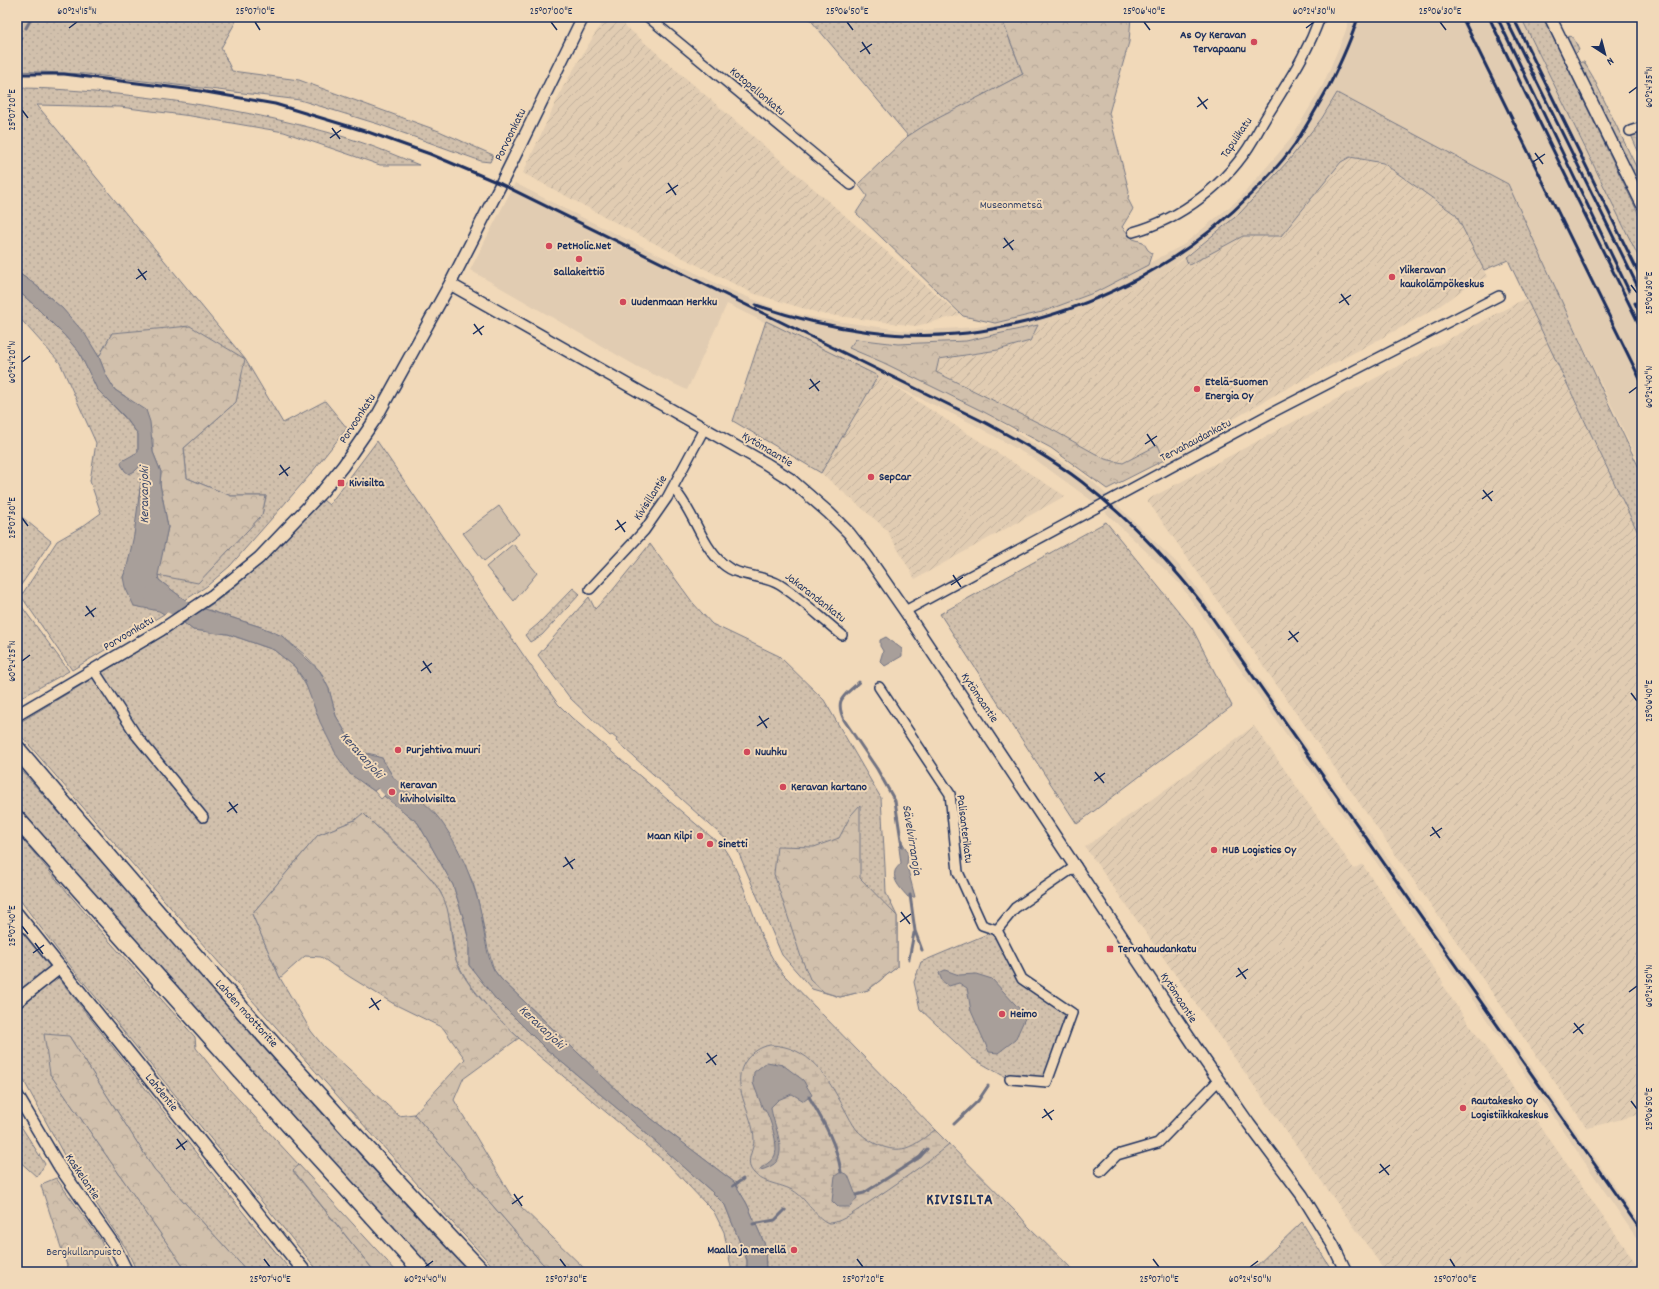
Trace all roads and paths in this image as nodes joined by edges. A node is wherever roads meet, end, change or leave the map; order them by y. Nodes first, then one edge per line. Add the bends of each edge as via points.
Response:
1 (583, 17) edge
2 (648, 17) edge
3 (1320, 17) edge
4 (1550, 17) edge
5 (1642, 126) edge
6 (1630, 131) dead end
7 (851, 185) dead end
8 (1642, 204) edge
9 (1133, 232) dead end
10 (450, 284) junction
11 (1499, 296) dead end
12 (704, 429) junction
13 (673, 488) junction
14 (590, 589) dead end
15 (906, 610) junction
16 (842, 635) dead end
17 (94, 670) junction
18 (879, 687) dead end
19 (17, 715) edge
20 (17, 750) edge
21 (203, 816) dead end
22 (17, 819) edge
23 (1076, 866) junction
24 (17, 914) edge
25 (997, 930) junction
26 (60, 967) junction
27 (17, 1001) edge
28 (1010, 1079) dead end
29 (1218, 1080) junction
30 (17, 1095) edge
31 (1100, 1172) dead end
32 (127, 1272) edge
33 (305, 1272) edge
34 (423, 1272) edge
35 (482, 1272) edge
36 (1346, 1272) edge

1 - 10 street, Porvoonkatu
2 - 7 street, Kotopellonkatu
3 - 9 street, Tapulikatu via 1298,67 1235,165 1209,191 1181,212 1150,228
4 - 8 street
5 - 6 street
10 - 12 street, Kytömaantie
10 - 17 street, Porvoonkatu via 376,418 312,504 270,547 213,595
11 - 15 street, Tervahaudankatu via 1277,410
12 - 13 street, Kivisillantie
12 - 15 street, Kytömaantie via 765,463 810,496 849,533
13 - 14 street, Kivisillantie via 644,531
13 - 16 street, Jakarandankatu via 724,565 739,573 780,584
15 - 23 street, Kytömaantie
17 - 19 street, Porvoonkatu
17 - 21 street via 136,735
18 - 25 street, Palisanterikatu via 950,794 958,872 982,925
20 - 35 highway, Lahden moottoritie via 163,921 319,1096
22 - 34 highway via 288,1125
23 - 25 street via 1015,908
23 - 29 street, Kytömaantie
24 - 26 main road, Lahdentie
25 - 28 street via 1022,979 1072,1013 1047,1082
26 - 27 main road
26 - 33 main road, Lahdentie
29 - 31 street via 1158,1143 1117,1155
29 - 36 street, Kytömaantie via 1302,1195 1334,1245
30 - 32 street, Kaskelantie via 58,1166 114,1245

